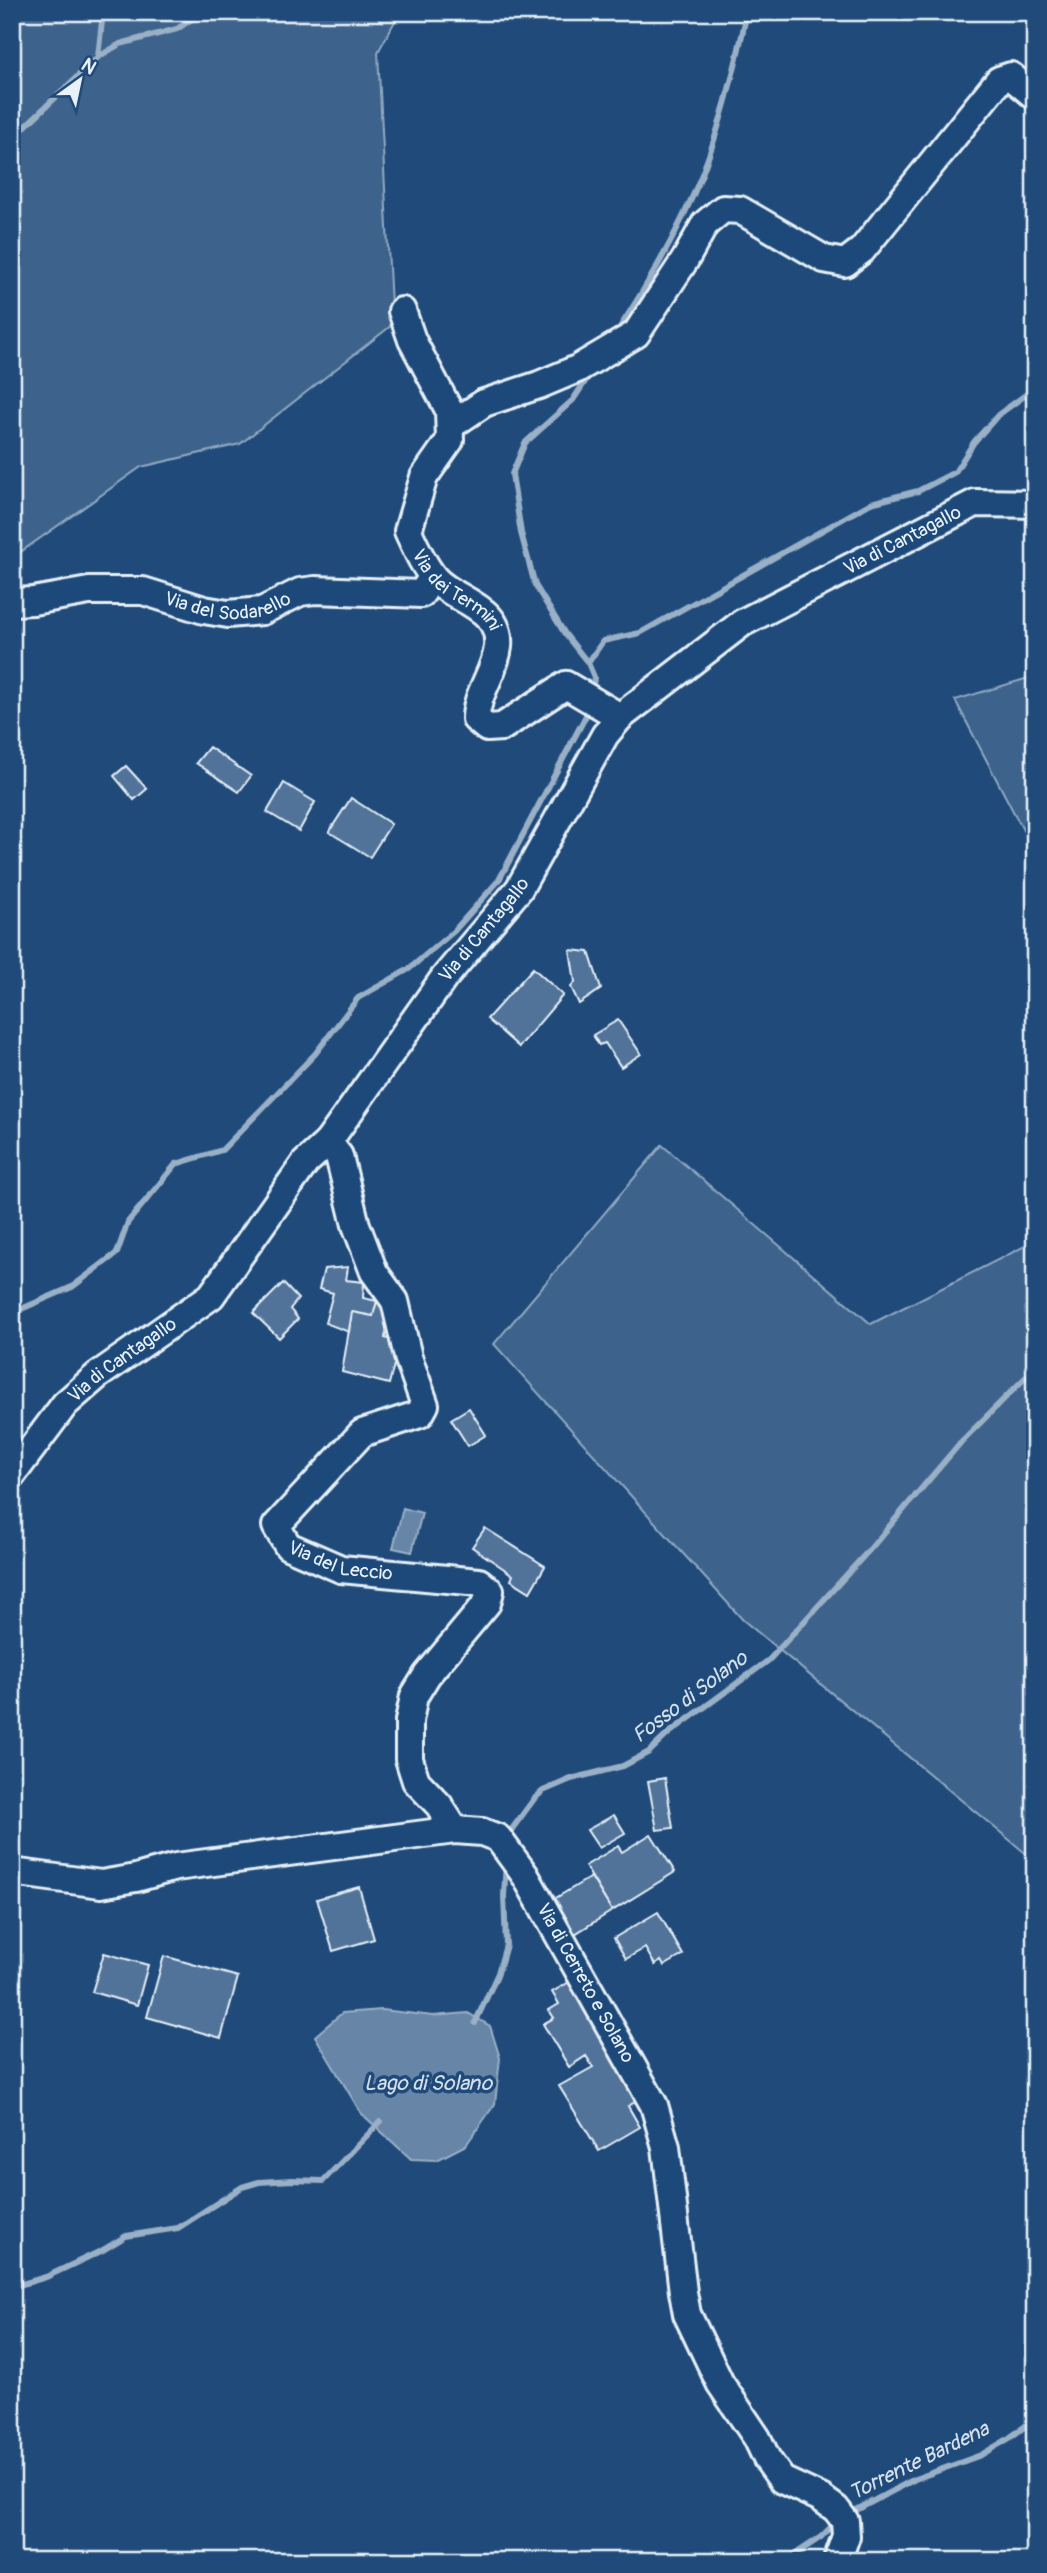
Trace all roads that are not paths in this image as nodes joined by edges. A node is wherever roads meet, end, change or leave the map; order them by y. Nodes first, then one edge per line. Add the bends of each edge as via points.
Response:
1 (1035, 96) edge
2 (402, 311) dead end
3 (450, 426) junction
4 (1035, 504) edge
5 (433, 577) junction
6 (12, 602) edge
7 (609, 712) junction
8 (328, 1142) junction
9 (12, 1475) edge
10 (456, 1829) junction
11 (12, 1872) edge
12 (837, 2561) edge

1 - 3 street via 1011,76 999,80 862,250 845,263 824,259 740,210 723,209 705,225 636,334 577,369 484,403
2 - 3 street via 449,410
3 - 5 street, Via dei Termini via 450,440 424,477 408,531
4 - 7 street, Via di Cantagallo via 975,503 742,623
5 - 6 street, Via del Sodarello via 421,594 315,590 300,592 262,611 228,614 144,592 89,591
5 - 7 street, Via dei Termini via 487,613 496,629 498,645 491,675 476,705 476,719 487,728 502,727 566,685
7 - 8 street, Via di Cantagallo via 605,735 519,889 444,978
8 - 9 street, Via di Cantagallo via 305,1163 211,1296 98,1375 65,1404
8 - 10 street, Via del Leccio via 339,1156 356,1225 374,1272 395,1301 425,1405 420,1414 362,1433 276,1526 288,1546 341,1569 479,1582 490,1591 487,1602 427,1675 414,1696 409,1721 409,1759 416,1781
10 - 11 street, Via di Cerreto e Solano via 176,1867 101,1884
10 - 12 street, Via di Cerreto e Solano via 498,1838 525,1875 654,2105 666,2147 687,2314 720,2383 782,2480 821,2498 841,2515 846,2536

